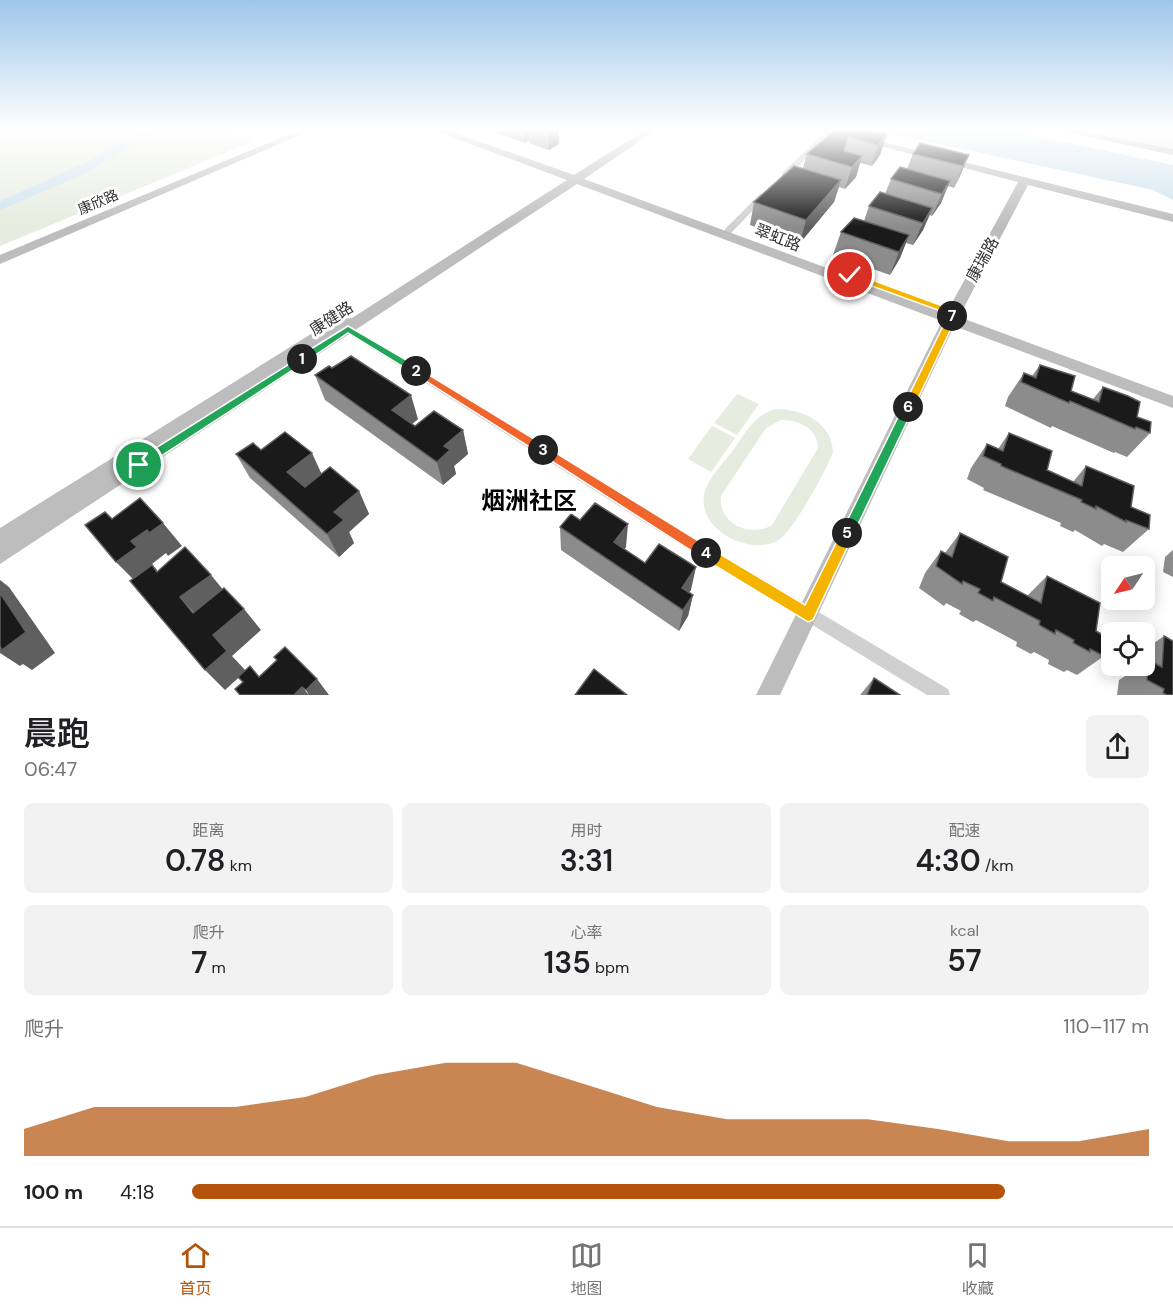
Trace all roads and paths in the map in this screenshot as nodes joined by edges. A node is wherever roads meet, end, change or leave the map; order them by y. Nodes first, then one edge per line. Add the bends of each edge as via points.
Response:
1 (215, 162) edge
2 (231, 162) edge
3 (534, 162) edge
4 (537, 162) edge
5 (594, 162) edge
6 (597, 162) edge
7 (797, 162) edge
8 (954, 162) edge
9 (574, 176) junction
10 (1025, 180) junction
11 (777, 183) edge
12 (770, 190) edge
13 (1173, 218) edge
14 (728, 231) junction
15 (0, 251) edge
16 (0, 260) edge
17 (952, 316) junction
18 (344, 326) junction
19 (1173, 394) edge
20 (1173, 402) edge
21 (0, 539) edge
22 (0, 555) edge
23 (808, 615) junction
24 (768, 695) edge
25 (942, 695) edge

1 - 15 street, 康欣路
2 - 16 street, 康欣路
3 - 9 street, 翠虹路
4 - 9 street, 翠虹路
5 - 9 street, 康健路
6 - 9 street, 康健路
7 - 11 street
8 - 10 street
9 - 14 street, 翠虹路
9 - 17 street, 翠虹路
9 - 18 street, 康健路
10 - 13 street
10 - 17 street, 康瑞路
12 - 14 street
14 - 17 street, 翠虹路
17 - 19 street, 翠虹路
17 - 20 street, 翠虹路
17 - 23 street, 康瑞路
18 - 21 street, 康健路
18 - 22 street, 康健路
18 - 23 street
23 - 24 street, 康瑞路
23 - 25 street

